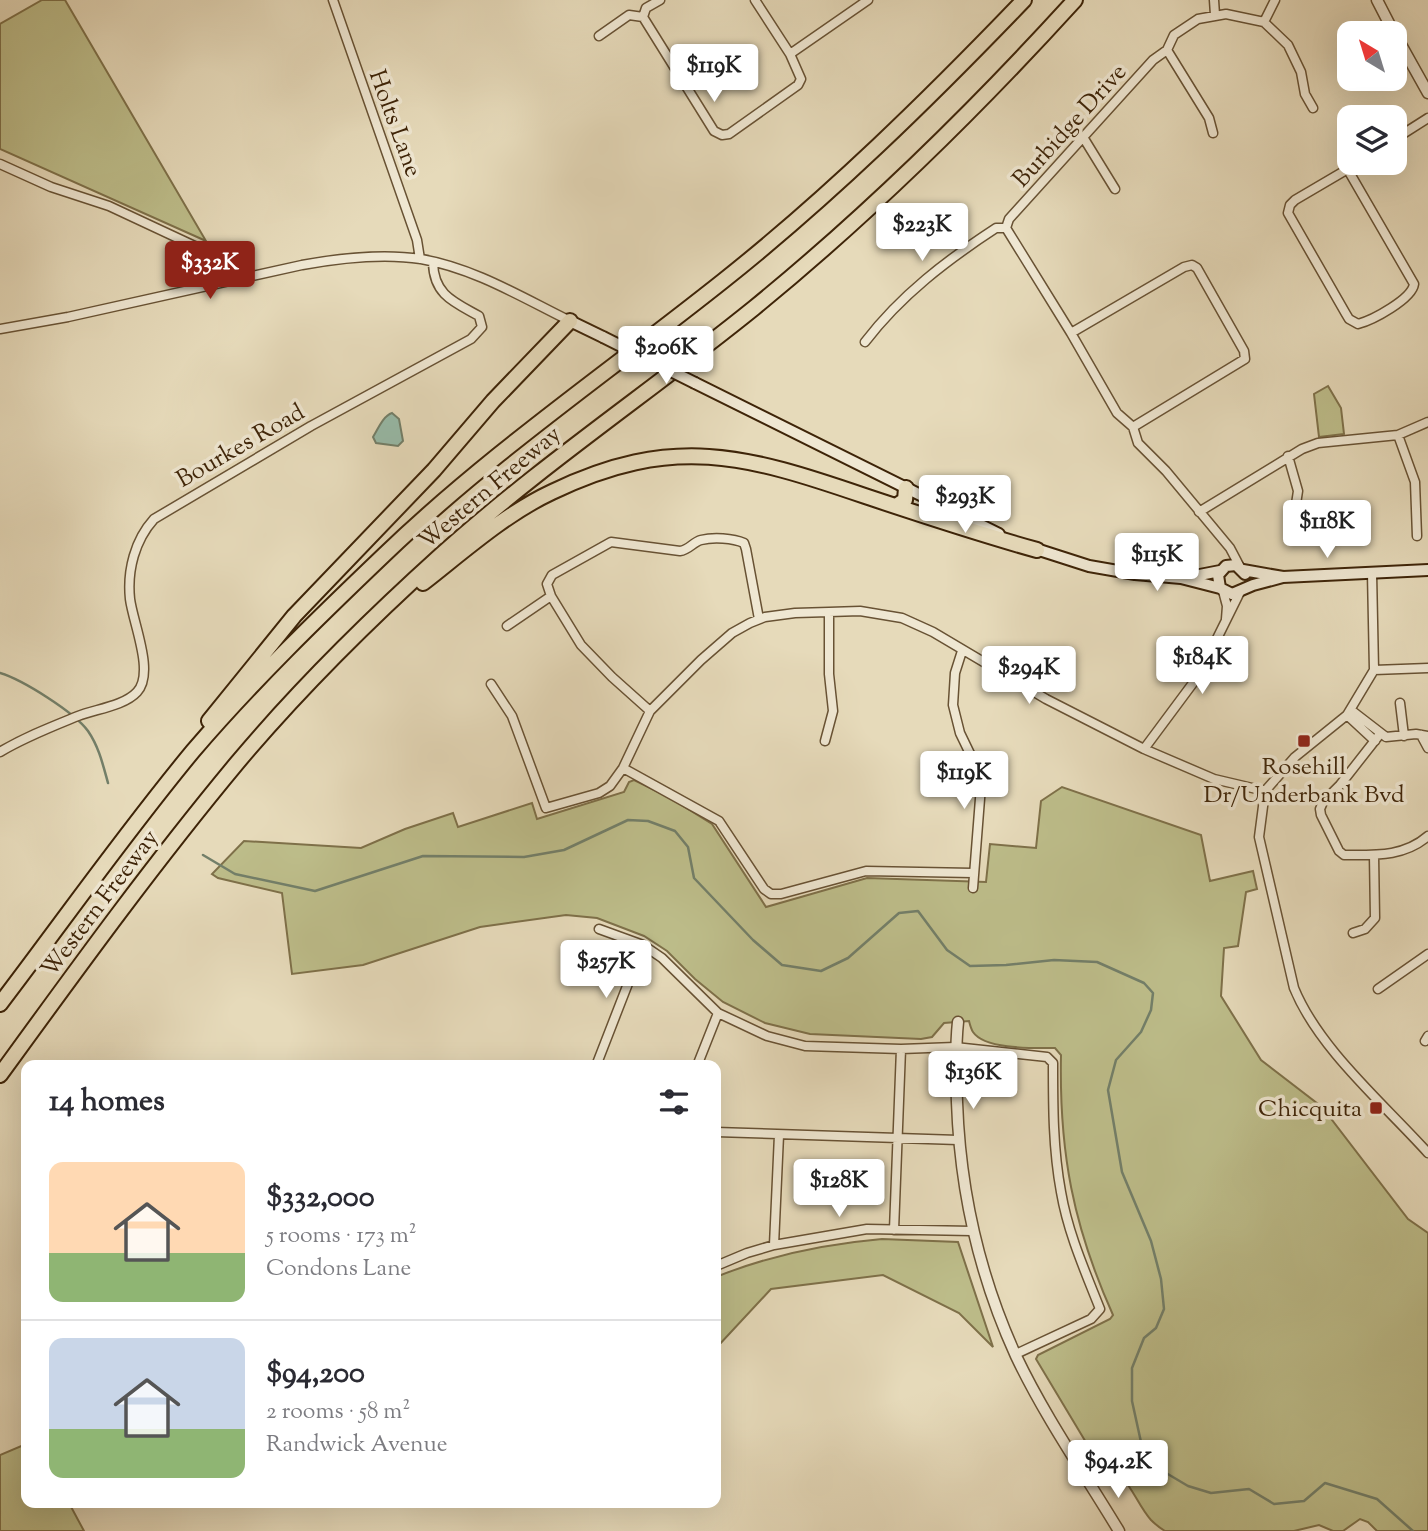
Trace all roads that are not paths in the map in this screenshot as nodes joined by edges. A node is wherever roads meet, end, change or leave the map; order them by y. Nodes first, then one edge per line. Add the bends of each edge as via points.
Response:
1 (333, 0) edge
2 (660, 0) edge
3 (755, 0) edge
4 (868, 0) edge
5 (1024, 0) edge
6 (1074, 0) edge
7 (1214, 0) edge
8 (1275, 0) edge
9 (1377, 0) edge
10 (1215, 15) junction
11 (643, 17) junction
12 (1388, 21) edge
13 (1264, 22) junction
14 (599, 36) dead end
15 (1167, 50) junction
16 (790, 54) junction
17 (1407, 55) edge
18 (1428, 93) edge
19 (1313, 108) dead end
20 (1428, 118) edge
21 (1407, 131) edge
22 (1213, 133) dead end
23 (1083, 137) junction
24 (0, 164) edge
25 (1348, 170) joint
26 (1115, 189) dead end
27 (1006, 228) junction
28 (421, 259) junction
29 (433, 263) junction
30 (238, 281) junction
31 (570, 321) junction
32 (0, 329) edge
33 (1071, 333) junction
34 (865, 342) dead end
35 (1428, 422) edge
36 (1133, 427) junction
37 (1398, 436) junction
38 (1288, 456) junction
39 (906, 488) junction
40 (896, 506) junction
41 (1199, 512) junction
42 (1294, 517) dead end
43 (1417, 536) dead end
44 (1224, 541) junction
45 (1037, 550) junction
46 (1242, 568) junction
47 (1221, 569) junction
48 (1428, 570) edge
49 (1372, 573) junction
50 (1283, 577) junction
51 (1181, 579) junction
52 (1222, 589) junction
53 (1242, 590) junction
54 (551, 596) junction
55 (829, 612) junction
56 (759, 619) junction
57 (1225, 622) junction
58 (507, 626) dead end
59 (340, 651) junction
60 (962, 651) junction
61 (1428, 668) edge
62 (1374, 670) junction
63 (491, 684) dead end
64 (1400, 703) dead end
65 (650, 711) junction
66 (1349, 713) junction
67 (1424, 735) edge
68 (1404, 736) junction
69 (1377, 738) junction
70 (825, 741) dead end
71 (1428, 748) edge
72 (1144, 749) junction
73 (0, 752) edge
74 (623, 768) junction
75 (163, 789) junction
76 (1265, 790) junction
77 (1428, 836) edge
78 (1374, 855) junction
79 (974, 873) junction
80 (973, 888) dead end
81 (599, 929) dead end
82 (1353, 933) dead end
83 (643, 946) junction
84 (1428, 954) edge
85 (1378, 989) dead end
86 (0, 1004) edge
87 (718, 1013) junction
88 (958, 1022) dead end
89 (955, 1047) junction
90 (901, 1049) junction
91 (598, 1060) edge
92 (699, 1060) edge
93 (0, 1075) edge
94 (721, 1132) edge
95 (779, 1135) junction
96 (897, 1138) junction
97 (958, 1140) junction
98 (1428, 1153) edge
99 (894, 1230) junction
100 (972, 1231) junction
101 (774, 1245) junction
102 (721, 1264) edge
103 (1016, 1354) junction
104 (1119, 1531) edge

1 - 28 street, Holts Lane
2 - 11 street via 646,8
3 - 16 street
4 - 16 street
5 - 75 highway, Western Freeway via 940,87 814,203 726,279 489,463 386,553 264,674
6 - 59 highway, Western Freeway via 966,115 824,248 477,524
7 - 10 street
8 - 13 street
9 - 12 street
10 - 13 street
10 - 15 street, Burbidge Drive via 1198,19 1174,35
11 - 14 street via 629,15
11 - 16 street via 714,131 722,135 798,85 799,71
13 - 19 street via 1288,45
15 - 22 street via 1209,118
15 - 23 street, Burbidge Drive
17 - 18 street
20 - 21 street
23 - 26 street
23 - 27 street, Burbidge Drive via 1009,219
24 - 30 street via 193,245 224,262
25 - 25 street via 1414,284 1408,298 1358,324 1349,319 1288,213 1295,201
27 - 33 street
27 - 34 street via 996,228 935,270 884,316
28 - 29 street
28 - 30 street via 332,260
29 - 31 street via 496,285
29 - 73 street, Bourkes Road via 442,291 479,316 482,327 478,332 154,519 138,543 130,575 145,671 141,686 122,702 78,716
30 - 32 street
31 - 39 main road, bridge
31 - 75 highway via 294,616 206,725
33 - 36 street via 1117,413
33 - 36 street via 1184,267 1197,268 1245,359
35 - 37 street
36 - 41 street via 1138,443
37 - 38 street via 1318,443
37 - 43 street via 1416,482
38 - 41 street
38 - 42 street via 1298,491
39 - 40 highway via 905,500
39 - 45 main road
40 - 45 highway
40 - 59 highway via 741,459 676,456 635,461 593,474 533,502 454,558
41 - 44 street
44 - 46 street
44 - 47 street
45 - 51 main road via 1112,571
46 - 47 main road via 1231,565
46 - 50 main road
46 - 53 main road via 1246,579
47 - 51 main road
47 - 52 main road via 1217,579
48 - 49 main road
49 - 50 main road
49 - 62 street
50 - 53 main road
51 - 52 main road
52 - 53 main road via 1232,594
52 - 57 street
53 - 57 street
54 - 56 street via 547,584 552,575 611,542 680,551 700,540 736,539 746,549
54 - 58 street
54 - 65 street via 581,645
55 - 56 street
55 - 60 street via 860,611 902,618
55 - 70 street via 833,711
56 - 65 street via 732,633
57 - 72 street via 1199,675
59 - 93 highway, Western Freeway via 168,847
60 - 72 street
60 - 79 street via 953,705 981,786
61 - 62 street
62 - 66 street
63 - 74 street via 512,716 546,808 599,793
64 - 68 street
65 - 74 street
66 - 69 street
66 - 76 street via 1295,757
67 - 68 street
67 - 71 street
68 - 69 street
69 - 78 street via 1320,809 1339,851
72 - 76 street via 1214,779
74 - 79 street via 719,821 771,894 866,871
75 - 86 highway, Western Freeway
76 - 98 street via 1259,837 1300,1003 1339,1057
77 - 78 street via 1405,850
78 - 82 street via 1376,918
79 - 80 street
81 - 83 street
83 - 87 street via 662,958
83 - 91 street
84 - 85 street
87 - 90 street via 767,1036 805,1046
87 - 92 street
88 - 89 street
89 - 90 street
89 - 97 street
89 - 103 street via 1048,1057 1053,1063 1053,1129 1061,1194 1100,1309 1091,1319
90 - 96 street
94 - 95 street
95 - 96 street
95 - 101 street
96 - 97 street
96 - 99 street
97 - 100 street
99 - 100 street
99 - 101 street via 867,1229
100 - 103 street
101 - 102 street
103 - 104 street via 1045,1412

